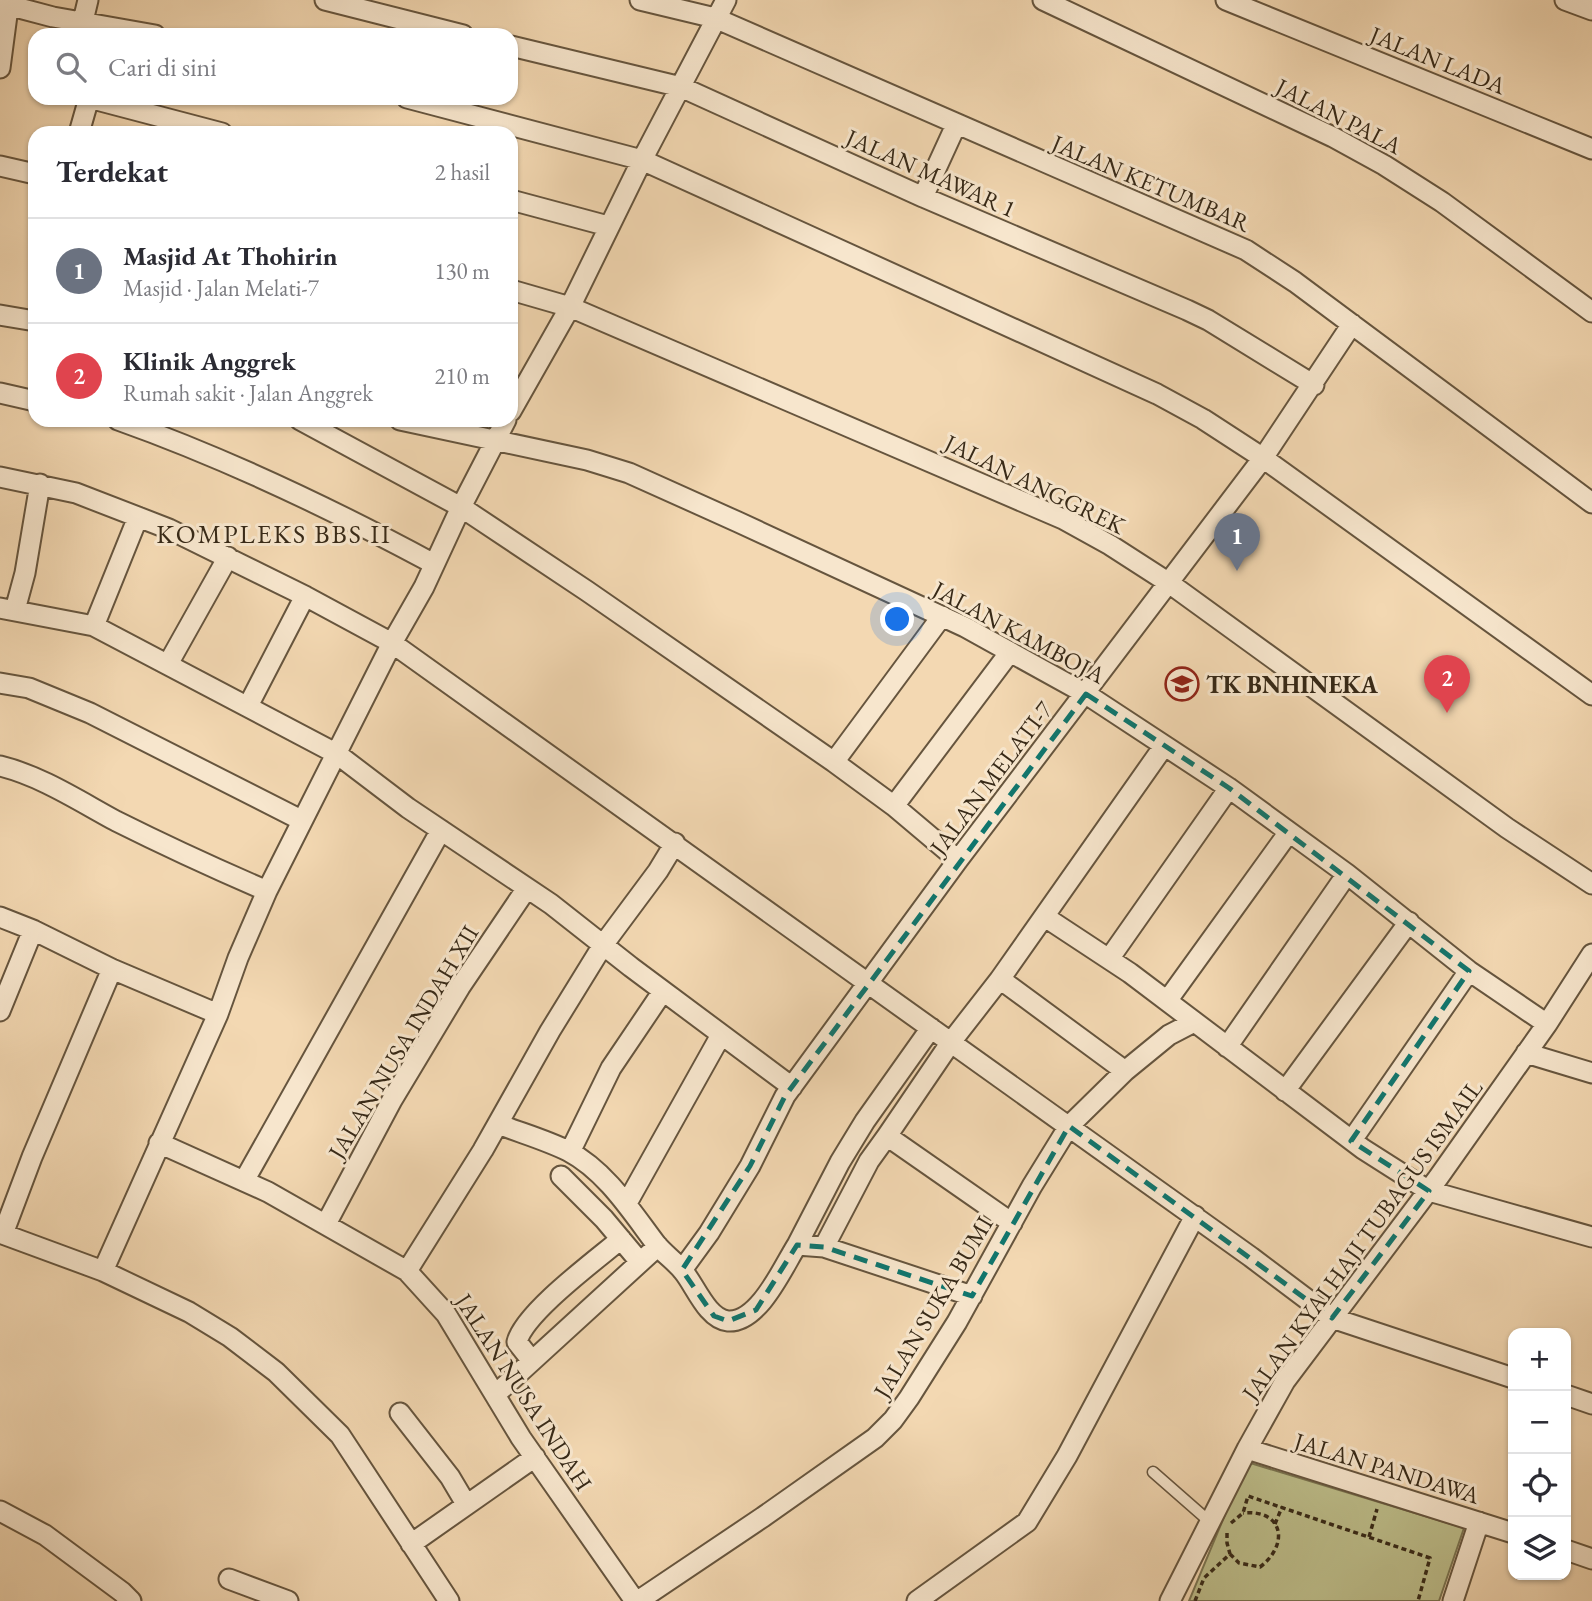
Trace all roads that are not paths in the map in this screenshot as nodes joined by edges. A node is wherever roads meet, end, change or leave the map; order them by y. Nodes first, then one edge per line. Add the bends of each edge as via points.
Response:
1 (88, 0) edge
2 (325, 0) edge
3 (640, 0) edge
4 (726, 0) edge
5 (1043, 0) edge
6 (1226, 0) edge
7 (1565, 0) edge
8 (6, 3) edge
9 (1592, 10) edge
10 (715, 18) junction
11 (92, 27) edge
12 (435, 28) edge
13 (518, 48) edge
14 (0, 68) edge
15 (681, 87) junction
16 (87, 105) edge
17 (116, 105) edge
18 (434, 105) edge
19 (956, 125) junction
20 (81, 126) edge
21 (195, 126) edge
22 (513, 126) edge
23 (518, 127) edge
24 (1592, 149) edge
25 (642, 160) junction
26 (0, 166) edge
27 (28, 172) edge
28 (923, 197) junction
29 (518, 202) edge
30 (608, 226) junction
31 (518, 292) edge
32 (570, 307) junction
33 (1592, 312) edge
34 (0, 315) edge
35 (28, 320) edge
36 (1352, 324) junction
37 (1314, 384) junction
38 (0, 393) edge
39 (28, 399) edge
40 (518, 399) edge
41 (138, 427) edge
42 (313, 427) edge
43 (433, 427) edge
44 (501, 427) edge
45 (493, 440) junction
46 (1264, 458) junction
47 (0, 477) edge
48 (40, 484) junction
49 (1592, 503) edge
50 (461, 507) junction
51 (138, 517) junction
52 (228, 557) junction
53 (434, 564) junction
54 (1169, 583) junction
55 (305, 596) junction
56 (8, 609) edge
57 (942, 616) junction
58 (94, 626) junction
59 (392, 643) junction
60 (1010, 652) junction
61 (168, 664) junction
62 (0, 683) edge
63 (1086, 695) junction
64 (1592, 695) edge
65 (248, 706) junction
66 (1164, 746) junction
67 (337, 754) junction
68 (834, 762) junction
69 (0, 766) edge
70 (1229, 788) junction
71 (894, 806) junction
72 (301, 820) junction
73 (441, 830) junction
74 (1289, 832) junction
75 (675, 843) junction
76 (958, 860) junction
77 (1347, 874) junction
78 (1592, 884) edge
79 (527, 888) junction
80 (267, 891) junction
81 (0, 917) edge
82 (1045, 917) junction
83 (1409, 922) junction
84 (33, 930) junction
85 (603, 945) junction
86 (1592, 954) edge
87 (1109, 959) junction
88 (112, 969) junction
89 (1469, 971) junction
90 (1000, 979) junction
91 (869, 984) junction
92 (663, 991) junction
93 (1167, 1001) junction
94 (0, 1011) edge
95 (218, 1014) junction
96 (1194, 1022) junction
97 (1546, 1024) junction
98 (931, 1028) junction
99 (721, 1035) junction
100 (951, 1042) junction
101 (1227, 1047) junction
102 (1526, 1053) junction
103 (1125, 1070) junction
104 (1592, 1073) edge
105 (792, 1087) junction
106 (1285, 1091) junction
107 (498, 1124) junction
108 (1069, 1126) junction
109 (887, 1136) junction
110 (1352, 1140) junction
111 (159, 1143) junction
112 (570, 1152) junction
113 (561, 1176) dead end
114 (244, 1181) junction
115 (1429, 1191) junction
116 (627, 1203) junction
117 (1195, 1216) junction
118 (1012, 1223) junction
119 (326, 1224) junction
120 (2, 1233) edge
121 (1592, 1237) edge
122 (621, 1239) junction
123 (797, 1245) junction
124 (658, 1246) junction
125 (824, 1247) junction
126 (640, 1262) junction
127 (407, 1270) junction
128 (682, 1270) junction
129 (103, 1271) junction
130 (972, 1296) junction
131 (1332, 1318) junction
132 (532, 1361) junction
133 (1508, 1376) edge
134 (496, 1394) junction
135 (1571, 1397) edge
136 (1592, 1404) edge
137 (400, 1413) dead end
138 (1247, 1449) junction
139 (535, 1457) junction
140 (1153, 1472) dead end
141 (467, 1504) junction
142 (0, 1511) edge
143 (1210, 1522) junction
144 (1479, 1522) junction
145 (1508, 1531) edge
146 (411, 1544) junction
147 (1571, 1552) edge
148 (1592, 1559) edge
149 (229, 1579) dead end
150 (131, 1601) edge
151 (288, 1601) edge
152 (449, 1601) edge
153 (636, 1601) edge
154 (917, 1601) edge
155 (1170, 1601) edge
156 (1453, 1601) edge

1 - 11 street
2 - 12 street
3 - 10 street, JALAN KETUMBAR
4 - 10 street
5 - 33 street, JALAN PALA via 1384,165
6 - 24 street, JALAN LADA
7 - 9 street
8 - 11 street
8 - 14 street
10 - 15 street
10 - 19 street, JALAN KETUMBAR
13 - 15 street, JALAN MAWAR 1
15 - 25 street
15 - 28 street, JALAN MAWAR 1
16 - 20 street
17 - 21 street
18 - 22 street
19 - 28 street
19 - 36 street, JALAN KETUMBAR via 1247,250
23 - 25 street
25 - 30 street
25 - 46 street via 1122,377 1203,419
26 - 27 street
28 - 37 street, JALAN MAWAR 1 via 1208,320
29 - 30 street
30 - 32 street
31 - 32 street, JALAN ANGGREK
32 - 40 street
32 - 54 street, JALAN ANGGREK via 1063,519
34 - 35 street
36 - 37 street, JALAN MELATI-7
36 - 49 street, JALAN KETUMBAR
37 - 46 street, JALAN MELATI-7
38 - 39 street
41 - 53 street via 187,444 314,502
42 - 50 street
43 - 45 street, JALAN KAMBOJA
44 - 45 street
45 - 50 street
45 - 57 street, JALAN KAMBOJA via 629,474
46 - 54 street, JALAN MELATI-7
46 - 64 street
47 - 48 street
48 - 51 street
48 - 56 street via 25,573
50 - 53 street
50 - 68 street
51 - 52 street
51 - 58 street
52 - 55 street
52 - 61 street
53 - 59 street
54 - 63 street, JALAN MELATI-7
54 - 78 street, JALAN ANGGREK via 1507,828
55 - 59 street
55 - 65 street
56 - 58 street
57 - 60 street, JALAN KAMBOJA
57 - 68 street
58 - 61 street
59 - 67 street
59 - 75 street
60 - 63 street, JALAN KAMBOJA
60 - 71 street
61 - 65 street
62 - 72 street via 29,688 90,713
63 - 66 street, JALAN KAMBOJA
63 - 76 street, JALAN MELATI-7
65 - 67 street
66 - 70 street, JALAN KAMBOJA
66 - 82 street
67 - 72 street
67 - 73 street
68 - 71 street
69 - 80 street
70 - 74 street, JALAN KAMBOJA
70 - 87 street
71 - 76 street
72 - 80 street
73 - 79 street
73 - 114 street
74 - 77 street, JALAN KAMBOJA
74 - 93 street
75 - 85 street
75 - 91 street
76 - 91 street, JALAN MELATI-7
77 - 83 street, JALAN KAMBOJA
77 - 101 street
79 - 85 street
79 - 119 street, JALAN NUSA INDAH XII via 399,1088
80 - 95 street
81 - 84 street
82 - 87 street
82 - 90 street
83 - 89 street, JALAN KAMBOJA
83 - 106 street
84 - 88 street
84 - 94 street
85 - 92 street
85 - 107 street
86 - 97 street, JALAN KYAI HAJI TUBAGUS ISMAIL
87 - 93 street
88 - 95 street
88 - 120 street
89 - 97 street, JALAN KAMBOJA
89 - 110 street
90 - 100 street
90 - 103 street
91 - 98 street
91 - 105 street, JALAN MELATI-7
92 - 99 street
92 - 112 street via 611,1068
93 - 96 street
95 - 111 street
96 - 101 street
96 - 103 street, JALAN SUKA BUMI
97 - 102 street, JALAN KYAI HAJI TUBAGUS ISMAIL
98 - 100 street
98 - 123 street via 865,1121
99 - 105 street
99 - 116 street
100 - 108 street
100 - 109 street
101 - 106 street
102 - 104 street
102 - 115 street, JALAN KYAI HAJI TUBAGUS ISMAIL
103 - 108 street, JALAN SUKA BUMI
105 - 128 street, JALAN MELATI-7 via 750,1166
106 - 110 street
107 - 112 street
107 - 127 street
108 - 117 street
108 - 118 street, JALAN SUKA BUMI
109 - 118 street
109 - 125 street
110 - 115 street
111 - 114 street, JALAN NUSA INDAH
111 - 129 street
112 - 116 street
113 - 122 street
114 - 119 street, JALAN NUSA INDAH
115 - 121 street
115 - 131 street, JALAN KYAI HAJI TUBAGUS ISMAIL
116 - 124 street
117 - 131 street
117 - 154 street via 1067,1457 1027,1522
118 - 130 street, JALAN SUKA BUMI
119 - 127 street, JALAN NUSA INDAH
120 - 129 street
122 - 126 street
122 - 132 street via 552,1297 519,1333 517,1342
123 - 125 street
123 - 128 street via 756,1310 742,1318 728,1321 714,1316
124 - 126 street
124 - 128 street
125 - 130 street
126 - 132 street
127 - 134 street, JALAN NUSA INDAH via 446,1314
129 - 146 street via 189,1312 276,1373 340,1436
130 - 153 street, JALAN SUKA BUMI via 909,1398 875,1438
131 - 133 street
131 - 138 street, JALAN KYAI HAJI TUBAGUS ISMAIL via 1285,1381
132 - 134 street
134 - 139 street, JALAN NUSA INDAH
135 - 136 street
137 - 141 street
138 - 143 street, JALAN KYAI HAJI TUBAGUS ISMAIL
138 - 144 street, JALAN PANDAWA
139 - 141 street
139 - 153 street, JALAN NUSA INDAH
140 - 143 lane
141 - 146 street
142 - 150 street via 45,1535
143 - 155 street, JALAN KYAI HAJI TUBAGUS ISMAIL
144 - 145 street, JALAN PANDAWA
144 - 156 street
146 - 152 street
147 - 148 street
149 - 151 street

